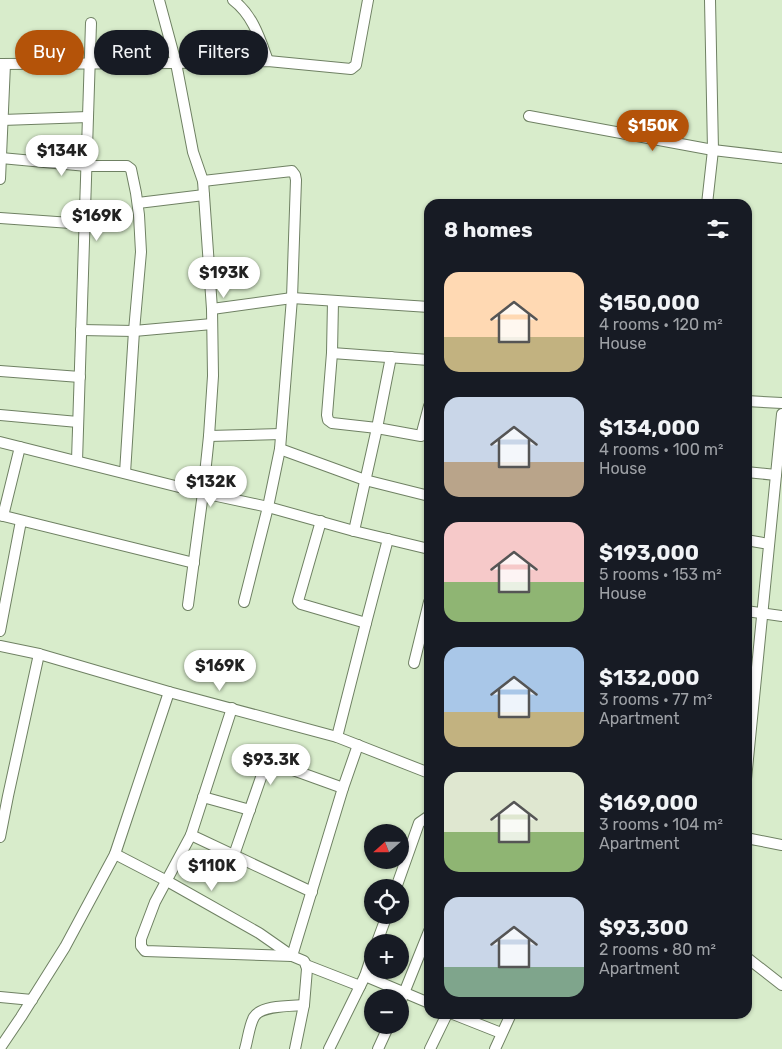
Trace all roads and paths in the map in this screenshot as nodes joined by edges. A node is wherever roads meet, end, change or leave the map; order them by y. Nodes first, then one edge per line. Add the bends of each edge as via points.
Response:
1 (159, 0) edge
2 (234, 0) edge
3 (368, 0) edge
4 (710, 0) edge
5 (91, 23) dead end
6 (257, 30) edge
7 (268, 61) edge
8 (90, 63) junction
9 (176, 63) junction
10 (179, 63) edge
11 (2, 64) edge
12 (529, 116) dead end
13 (88, 117) junction
14 (2, 120) junction
15 (713, 150) junction
16 (1, 158) edge
17 (782, 158) edge
18 (86, 166) junction
19 (0, 179) edge
20 (203, 181) junction
21 (204, 195) junction
22 (708, 199) edge
23 (138, 203) junction
24 (0, 218) edge
25 (85, 224) junction
26 (292, 298) junction
27 (333, 302) junction
28 (424, 307) edge
29 (212, 310) junction
30 (212, 324) junction
31 (81, 330) junction
32 (134, 331) junction
33 (332, 353) junction
34 (391, 357) junction
35 (424, 360) edge
36 (0, 371) edge
37 (80, 377) junction
38 (752, 401) edge
39 (782, 403) edge
40 (782, 414) edge
41 (0, 415) edge
42 (78, 422) junction
43 (377, 428) junction
44 (281, 434) junction
45 (210, 436) junction
46 (424, 437) edge
47 (0, 442) edge
48 (20, 447) junction
49 (280, 450) junction
50 (77, 461) junction
51 (125, 473) junction
52 (752, 473) edge
53 (776, 476) junction
54 (366, 480) junction
55 (203, 493) junction
56 (424, 495) edge
57 (268, 507) junction
58 (2, 516) edge
59 (21, 521) junction
60 (321, 521) junction
61 (354, 531) junction
62 (388, 539) junction
63 (752, 541) edge
64 (769, 544) junction
65 (424, 548) edge
66 (194, 563) junction
67 (244, 602) dead end
68 (188, 605) dead end
69 (752, 612) edge
70 (762, 613) junction
71 (782, 616) edge
72 (366, 623) junction
73 (424, 623) edge
74 (0, 631) edge
75 (0, 646) edge
76 (39, 654) junction
77 (414, 664) dead end
78 (169, 692) junction
79 (232, 708) junction
80 (752, 717) edge
81 (337, 737) junction
82 (358, 745) junction
83 (424, 771) edge
84 (343, 788) junction
85 (4, 795) edge
86 (204, 797) junction
87 (250, 810) junction
88 (424, 820) edge
89 (192, 835) junction
90 (0, 837) edge
91 (752, 839) edge
92 (782, 846) edge
93 (115, 854) junction
94 (234, 855) junction
95 (399, 879) edge
96 (167, 881) junction
97 (312, 892) junction
98 (424, 944) edge
99 (292, 956) junction
100 (752, 962) edge
101 (306, 964) junction
102 (364, 978) edge
103 (372, 979) edge
104 (782, 985) edge
105 (360, 986) junction
106 (396, 989) edge
107 (407, 989) edge
108 (409, 995) edge
109 (0, 997) edge
110 (32, 1000) junction
111 (424, 1001) edge
112 (304, 1005) junction
113 (445, 1019) edge
114 (465, 1019) edge
115 (509, 1019) edge
116 (385, 1034) edge
117 (502, 1034) junction
118 (0, 1048) edge
119 (246, 1049) edge
120 (295, 1049) edge
121 (328, 1049) edge
122 (378, 1049) edge
123 (430, 1049) edge
124 (495, 1049) edge

1 - 9 street
2 - 6 street
3 - 7 street via 356,64 351,69
4 - 15 street
5 - 8 street
8 - 9 street
8 - 11 street
8 - 13 street
9 - 10 street
9 - 20 street via 193,152
11 - 14 street
12 - 15 street
13 - 14 street
13 - 18 street
14 - 16 street
15 - 17 street
15 - 22 street
16 - 18 street
16 - 19 street
18 - 23 street via 131,168
18 - 25 street
20 - 21 street
20 - 26 street via 294,173
21 - 23 street
21 - 29 street
23 - 32 street via 141,252
24 - 25 street
25 - 31 street
26 - 27 street
26 - 29 street
26 - 44 street
27 - 28 street
27 - 33 street
29 - 30 street
30 - 32 street
30 - 45 street via 214,376
31 - 32 street
31 - 37 street
32 - 51 street
33 - 34 street
33 - 43 street via 328,420
34 - 35 street
34 - 43 street
36 - 37 street
37 - 42 street
38 - 39 street
40 - 53 street
41 - 42 street
42 - 50 street
43 - 46 street
43 - 54 street
44 - 45 street
44 - 49 street
45 - 55 street
47 - 48 street
48 - 50 street
48 - 58 street
49 - 54 street
49 - 57 street
50 - 51 street
51 - 55 street
52 - 53 street
53 - 64 street
54 - 56 street
54 - 61 street
55 - 57 street
55 - 66 street
57 - 60 street
57 - 67 street
58 - 59 street
59 - 66 street
59 - 74 street
60 - 61 street
60 - 72 street via 298,600 302,604
61 - 62 street
62 - 65 street
62 - 72 street
63 - 64 street
64 - 70 street
66 - 68 street
69 - 70 street
70 - 71 street
70 - 80 street
72 - 81 street
73 - 77 street
75 - 76 street
76 - 78 street
76 - 85 street
78 - 79 street
78 - 93 street
79 - 81 street
79 - 86 street
81 - 82 street
82 - 83 street
82 - 84 street
84 - 87 street via 269,762
84 - 97 street
85 - 90 street
86 - 87 street
86 - 89 street
87 - 94 street
88 - 95 street via 419,824
89 - 94 street
89 - 96 street
91 - 92 street
93 - 96 street
93 - 110 street
94 - 97 street
96 - 99 street via 259,933
96 - 99 street via 141,939 145,951
97 - 99 street
98 - 107 street
99 - 101 street
100 - 104 street
101 - 105 street
101 - 112 street
102 - 105 street
103 - 106 street
105 - 121 street
108 - 111 street
109 - 110 street
110 - 118 street
112 - 119 street via 260,1011 254,1017
112 - 120 street
113 - 123 street
114 - 117 street
115 - 117 street
116 - 122 street
117 - 124 street

